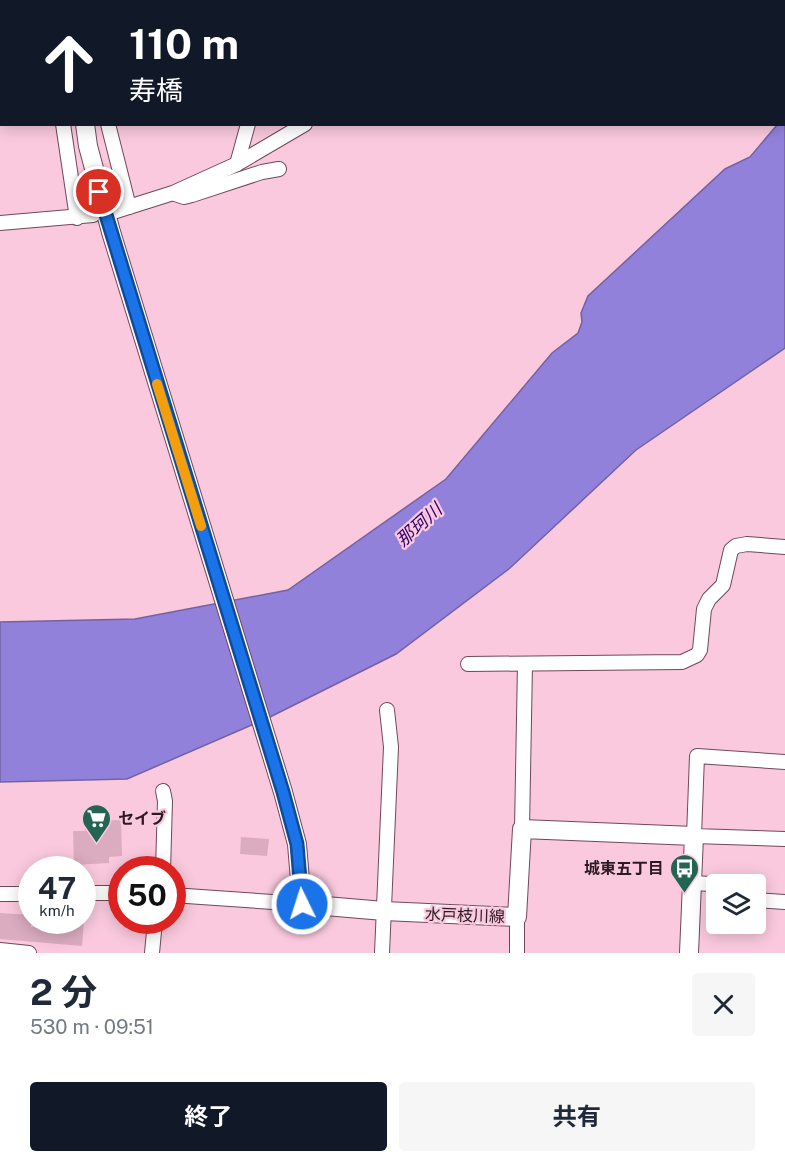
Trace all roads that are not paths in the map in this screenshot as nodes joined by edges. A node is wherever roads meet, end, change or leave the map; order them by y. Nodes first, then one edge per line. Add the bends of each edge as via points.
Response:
1 (63, 126) edge
2 (85, 126) edge
3 (108, 126) edge
4 (247, 126) edge
5 (302, 126) edge
6 (237, 164) junction
7 (279, 170) dead end
8 (173, 193) junction
9 (93, 215) dead end
10 (77, 218) junction
11 (31, 221) junction
12 (0, 223) edge
13 (0, 232) edge
14 (785, 547) edge
15 (468, 664) dead end
16 (525, 664) junction
17 (387, 710) dead end
18 (785, 762) edge
19 (163, 791) dead end
20 (522, 829) junction
21 (694, 836) junction
22 (785, 839) edge
23 (163, 856) edge
24 (692, 883) junction
25 (706, 884) edge
26 (0, 894) edge
27 (18, 894) edge
28 (186, 896) edge
29 (766, 901) edge
30 (785, 902) edge
31 (302, 904) junction
32 (384, 911) junction
33 (517, 917) junction
34 (154, 934) edge
35 (0, 950) edge
36 (29, 953) edge
37 (152, 953) edge
38 (382, 953) edge
39 (517, 953) edge
40 (689, 953) edge

1 - 10 street
2 - 31 main road via 114,245 297,844
3 - 8 street via 123,209
4 - 6 street
5 - 6 street
6 - 8 street
7 - 8 street via 192,195
9 - 10 street
10 - 11 street
11 - 12 street
11 - 13 street via 24,227
14 - 16 street via 747,544 731,550 723,585 704,609 700,650 682,662
15 - 16 street
16 - 20 street
17 - 32 street via 391,747
18 - 21 street via 697,756
19 - 23 street
20 - 21 main road
20 - 33 main road, 水戸枝川線
21 - 22 street
21 - 24 main road
24 - 25 street
24 - 40 main road
26 - 27 street
28 - 31 street
29 - 30 street
31 - 32 main road, 水戸枝川線
32 - 33 main road, 水戸枝川線
32 - 38 street
33 - 39 street
34 - 37 street
35 - 36 street

